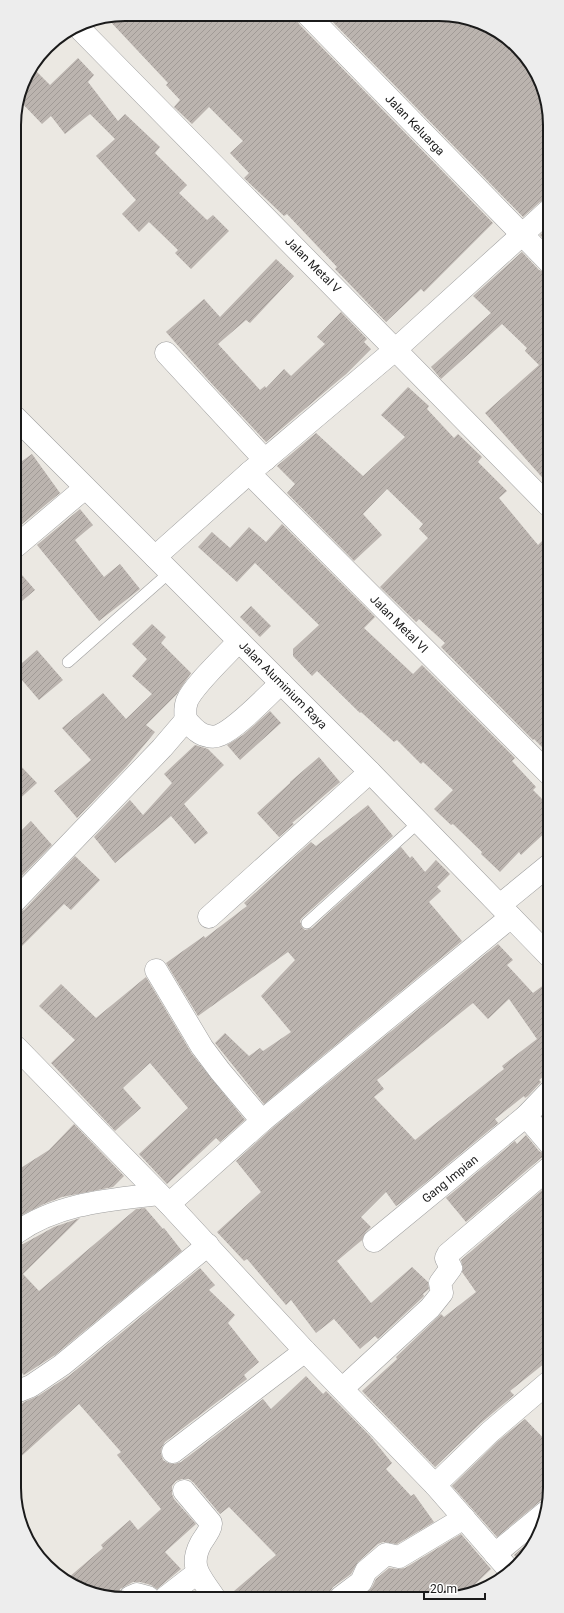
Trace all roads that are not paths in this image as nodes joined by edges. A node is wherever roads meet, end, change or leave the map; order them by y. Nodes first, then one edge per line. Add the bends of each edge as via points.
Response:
1 (314, 21) edge
2 (82, 31) edge
3 (543, 216) edge
4 (522, 235) junction
5 (543, 256) edge
6 (396, 350) junction
7 (166, 353) dead end
8 (21, 423) edge
9 (257, 467) junction
10 (85, 488) junction
11 (543, 500) edge
12 (21, 541) edge
13 (155, 557) junction
14 (170, 572) junction
15 (239, 641) junction
16 (68, 662) dead end
17 (281, 683) junction
18 (186, 720) junction
19 (543, 768) edge
20 (370, 772) junction
21 (419, 822) junction
22 (543, 871) edge
23 (21, 895) edge
24 (506, 911) junction
25 (209, 917) dead end
26 (307, 923) dead end
27 (543, 950) edge
28 (156, 970) dead end
29 (21, 1052) edge
30 (543, 1098) edge
31 (526, 1116) junction
32 (262, 1121) junction
33 (543, 1136) edge
34 (543, 1173) edge
35 (164, 1199) junction
36 (21, 1229) edge
37 (374, 1241) dead end
38 (208, 1245) junction
39 (306, 1351) junction
40 (543, 1387) edge
41 (343, 1388) junction
42 (21, 1390) edge
43 (173, 1452) dead end
44 (435, 1485) junction
45 (184, 1491) dead end
46 (464, 1518) junction
47 (538, 1519) edge
48 (495, 1554) junction
49 (506, 1566) edge
50 (197, 1573) junction
51 (172, 1592) edge
52 (210, 1592) edge
53 (348, 1592) edge

1 - 4 street, Jalan Keluarga
2 - 6 street, Jalan Metal V
3 - 4 street
4 - 5 street, Jalan Keluarga
4 - 6 street
6 - 9 street
6 - 11 street, Jalan Metal V
7 - 9 street, Jalan Metal VI
8 - 10 street, Jalan Aluminium Raya
9 - 13 street
9 - 19 street, Jalan Metal VI
10 - 12 street
10 - 13 street, Jalan Aluminium Raya
13 - 14 street, Jalan Aluminium Raya
14 - 15 street, Jalan Aluminium Raya
14 - 16 lane
15 - 17 street, Jalan Aluminium Raya
15 - 18 street via 199,684 188,700
17 - 18 street via 220,735 204,735
17 - 20 street, Jalan Aluminium Raya
18 - 23 street
20 - 21 street, Jalan Aluminium Raya
20 - 25 street
21 - 24 street, Jalan Aluminium Raya
21 - 26 lane
22 - 24 street
24 - 27 street, Jalan Aluminium Raya
24 - 32 street
28 - 32 street via 202,1047
29 - 35 street
30 - 31 street, Gang Impian
31 - 33 street
31 - 37 street, Gang Impian
32 - 35 street
34 - 41 street via 448,1254 446,1258 451,1268 440,1283 441,1296
35 - 36 street via 105,1200 63,1208 30,1222
35 - 38 street
38 - 39 street
38 - 42 street via 62,1365 38,1382
39 - 41 street
39 - 43 street
40 - 44 street via 490,1432
41 - 44 street
44 - 46 street
45 - 50 street via 211,1523 195,1556
46 - 48 street
46 - 53 street via 399,1557 386,1554 366,1571 361,1582
47 - 48 street
48 - 49 street
50 - 51 street
50 - 52 street

